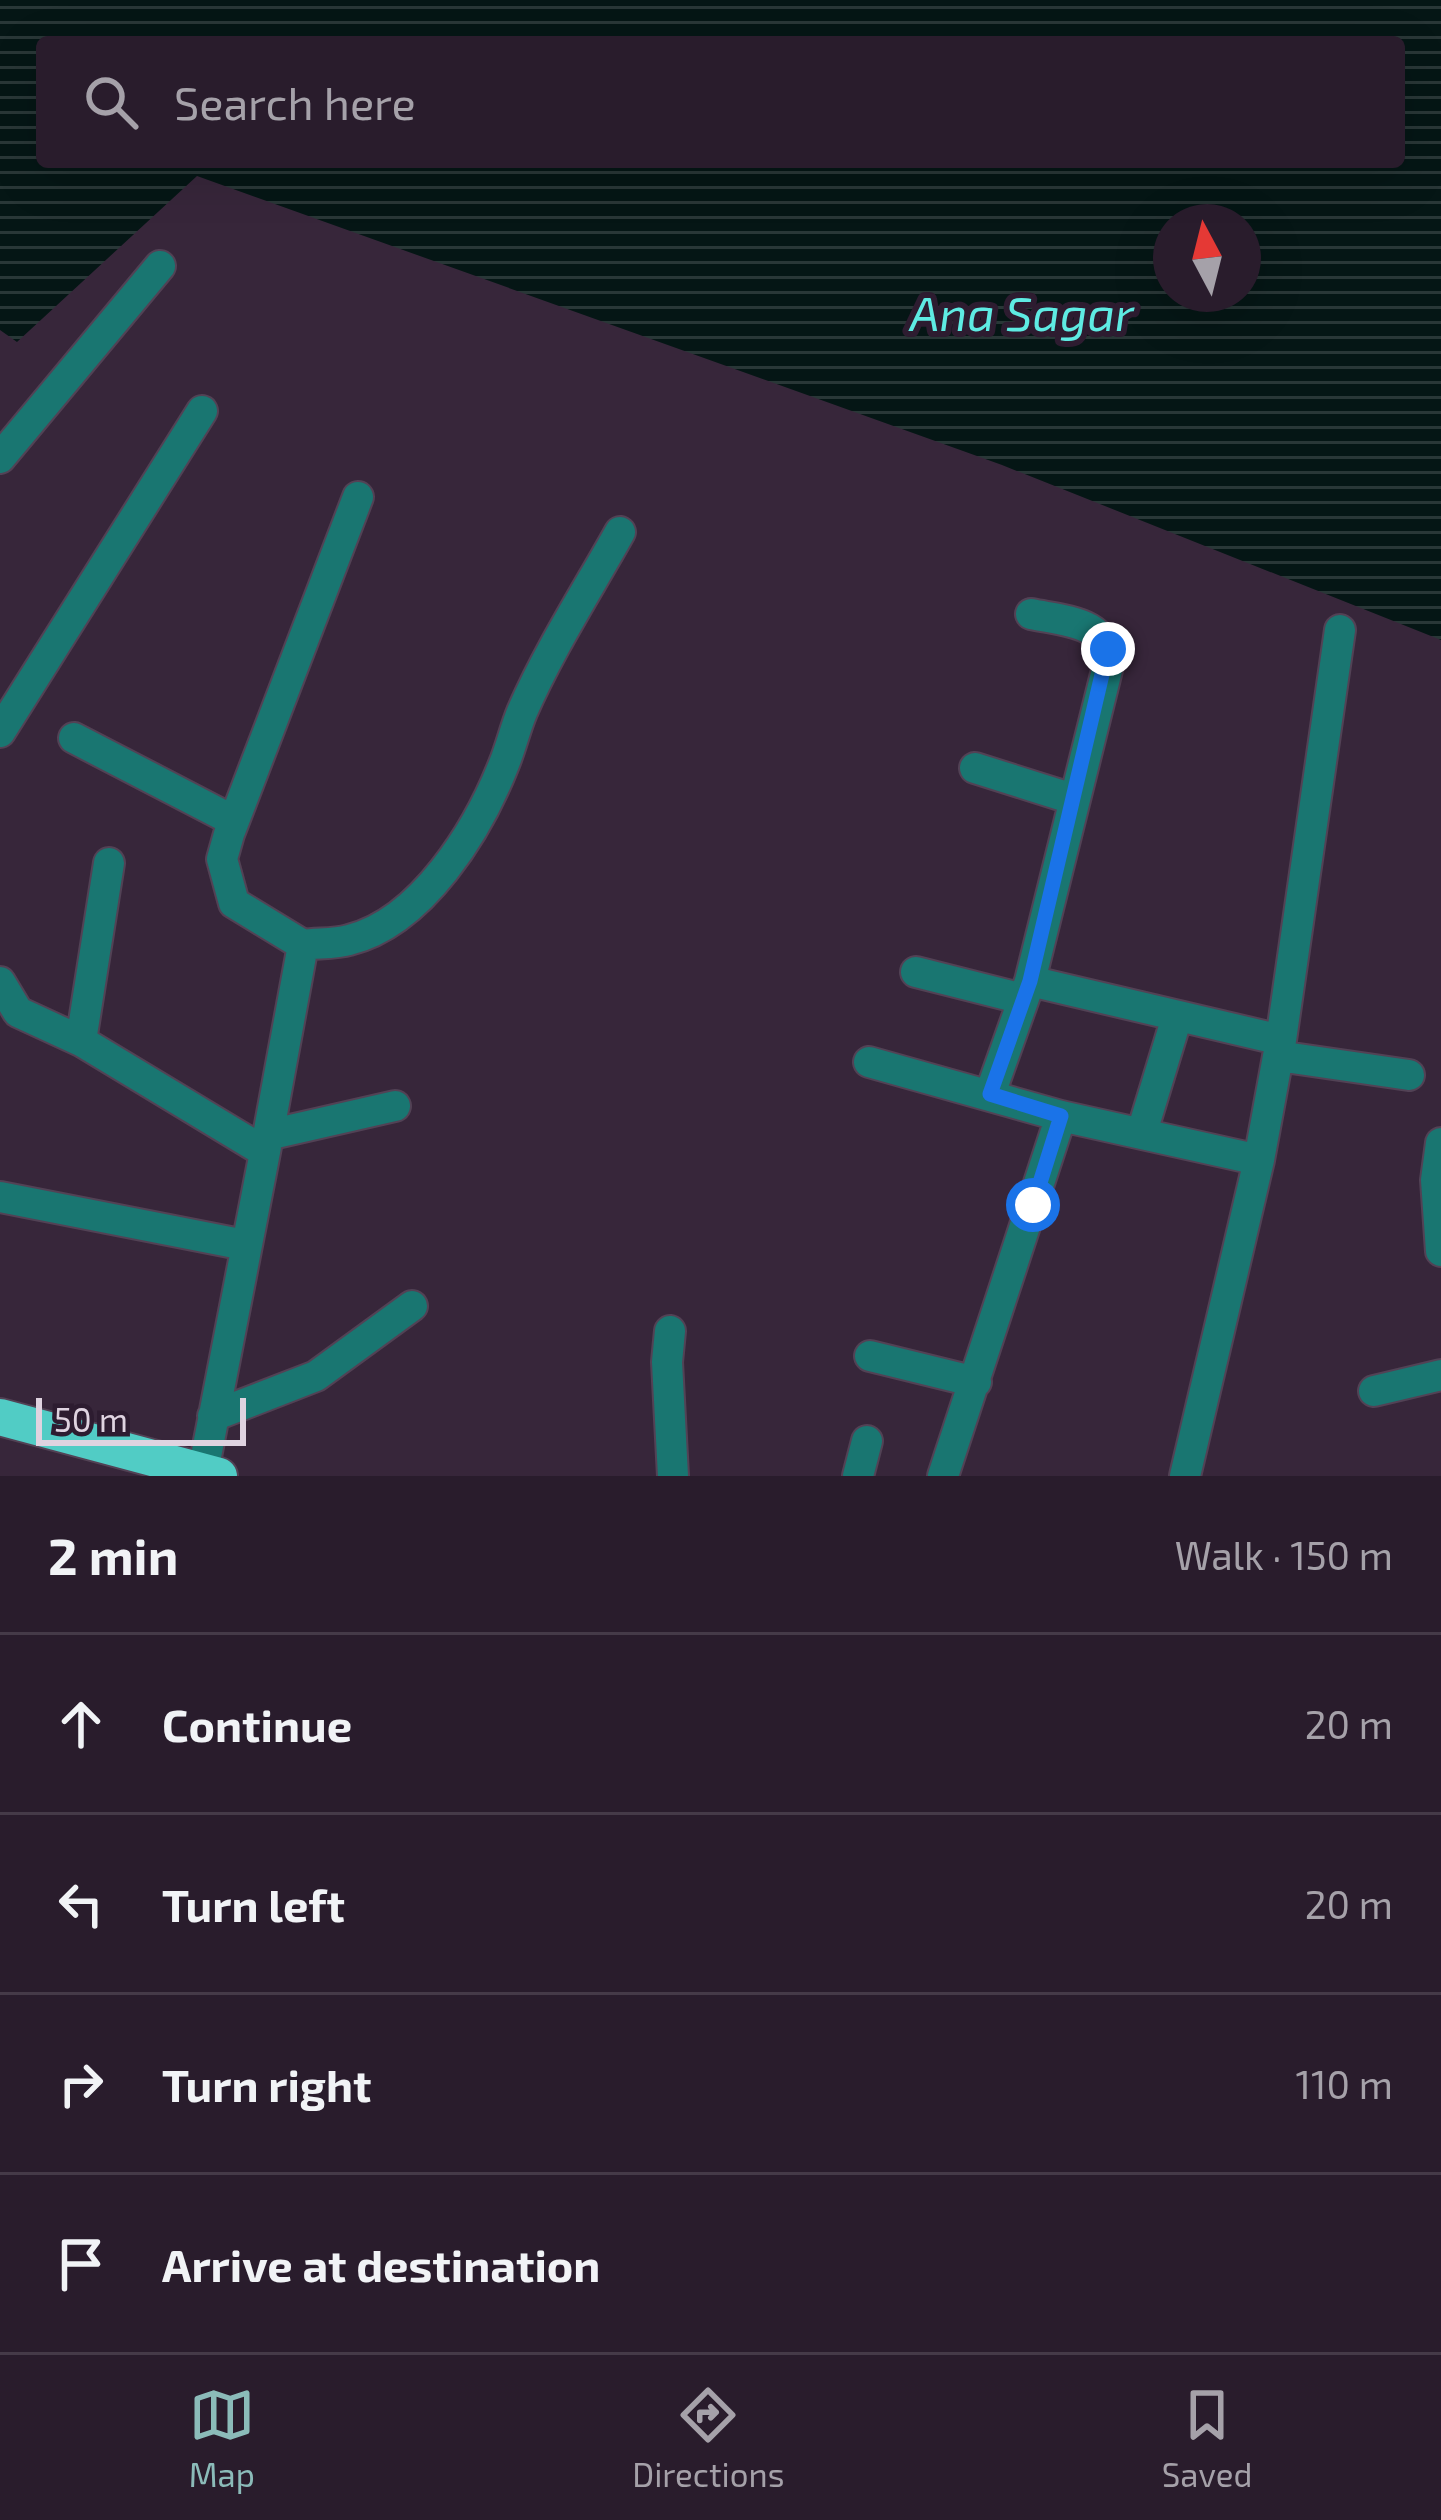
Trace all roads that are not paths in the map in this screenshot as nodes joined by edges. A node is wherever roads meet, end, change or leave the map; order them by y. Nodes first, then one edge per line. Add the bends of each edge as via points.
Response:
1 (160, 266) dead end
2 (202, 411) dead end
3 (0, 458) edge
4 (358, 497) dead end
5 (620, 532) dead end
6 (1031, 614) dead end
7 (1340, 630) dead end
8 (0, 732) edge
9 (74, 737) dead end
10 (975, 768) dead end
11 (1073, 799) junction
12 (234, 821) junction
13 (109, 863) dead end
14 (303, 945) junction
15 (916, 972) dead end
16 (0, 982) edge
17 (1027, 990) junction
18 (9, 1011) edge
19 (1177, 1017) junction
20 (81, 1041) junction
21 (1280, 1048) junction
22 (869, 1062) dead end
23 (1409, 1075) dead end
24 (990, 1094) junction
25 (395, 1106) dead end
26 (1061, 1116) junction
27 (1142, 1132) junction
28 (267, 1143) junction
29 (1441, 1143) edge
30 (1259, 1160) junction
31 (0, 1197) edge
32 (245, 1245) junction
33 (1441, 1251) edge
34 (412, 1306) dead end
35 (670, 1331) dead end
36 (870, 1356) dead end
37 (1441, 1375) edge
38 (976, 1382) junction
39 (1374, 1391) dead end
40 (213, 1416) junction
41 (0, 1417) edge
42 (867, 1441) dead end
43 (211, 1474) edge
44 (673, 1476) edge
45 (858, 1476) edge
46 (943, 1476) edge
47 (1185, 1476) edge

1 - 3 street
2 - 8 street
4 - 12 street
5 - 14 street via 450,863 390,923 350,940
6 - 11 street via 1086,625 1108,649
7 - 21 street
9 - 12 street
10 - 11 street
11 - 17 street
12 - 14 street via 222,859 234,904
13 - 20 street
14 - 28 street
15 - 17 street
16 - 18 street
17 - 19 street
17 - 24 street
18 - 20 street
19 - 21 street
19 - 27 street
20 - 28 street
21 - 23 street
21 - 30 street
22 - 24 street
24 - 26 street
25 - 28 street
26 - 27 street
26 - 38 street
27 - 30 street
28 - 32 street
29 - 33 street
30 - 47 street
31 - 32 street
32 - 40 street
34 - 40 street via 316,1376
35 - 44 street
36 - 38 street
37 - 39 street
38 - 46 street
40 - 43 street
41 - 43 highway
42 - 45 street

